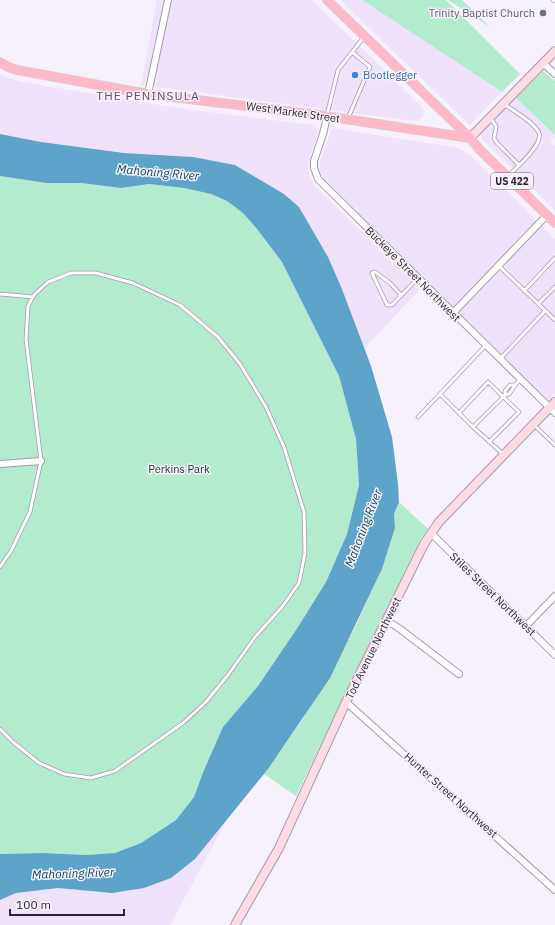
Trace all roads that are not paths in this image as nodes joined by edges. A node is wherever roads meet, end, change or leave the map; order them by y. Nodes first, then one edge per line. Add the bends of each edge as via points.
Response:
1 (168, 0) edge
2 (327, 0) edge
3 (364, 36) junction
4 (555, 51) edge
5 (352, 52) junction
6 (0, 62) edge
7 (543, 63) junction
8 (555, 74) edge
9 (148, 94) junction
10 (503, 104) junction
11 (327, 117) junction
12 (489, 118) junction
13 (347, 119) junction
14 (470, 138) junction
15 (519, 165) junction
16 (508, 176) junction
17 (547, 215) junction
18 (555, 223) edge
19 (555, 258) edge
20 (499, 266) junction
21 (418, 278) junction
22 (554, 289) edge
23 (524, 291) junction
24 (0, 294) edge
25 (401, 295) junction
26 (33, 297) junction
27 (538, 304) junction
28 (545, 311) junction
29 (453, 313) junction
30 (555, 320) edge
31 (486, 346) junction
32 (500, 359) junction
33 (520, 380) junction
34 (440, 394) junction
35 (504, 396) junction
36 (553, 407) edge
37 (459, 413) junction
38 (418, 417) dead end
39 (533, 424) junction
40 (473, 427) junction
41 (489, 442) junction
42 (555, 445) edge
43 (504, 455) junction
44 (41, 462) junction
45 (0, 464) edge
46 (431, 533) junction
47 (0, 567) edge
48 (555, 596) edge
49 (386, 620) junction
50 (526, 626) junction
51 (555, 655) edge
52 (459, 674) dead end
53 (346, 702) junction
54 (0, 729) edge
55 (555, 890) edge
56 (235, 925) edge

1 - 9 street
2 - 3 main road, US 422
3 - 5 lane
3 - 14 main road, US 422
4 - 7 main road
5 - 11 lane via 338,70
5 - 13 lane via 370,68
6 - 9 main road, West Market Street via 17,70
7 - 8 street
7 - 10 main road
9 - 11 main road, West Market Street
10 - 12 main road
10 - 15 lane via 539,132 540,138 535,147
11 - 13 main road, West Market Street
11 - 21 street, Buckeye Street Northwest via 314,161 318,180
12 - 14 main road
12 - 15 lane via 497,129 494,138
13 - 14 main road, West Market Street
14 - 16 main road, US 422
15 - 16 lane
16 - 17 main road, US 422
17 - 18 main road, US 422
17 - 20 street
19 - 23 lane
20 - 23 lane
20 - 29 street
21 - 25 lane
21 - 29 street, Buckeye Street Northwest
22 - 27 lane
23 - 27 lane
24 - 26 lane
25 - 25 lane via 392,305 387,305 372,273 375,272 390,283
26 - 44 lane via 28,306 26,338
26 - 54 lane via 48,282 59,277 71,273 96,273 133,283 180,305 218,337 240,364 266,407 284,447 304,512 305,553 299,583 206,702 183,723 115,771 91,778 64,774 40,763
27 - 28 lane
28 - 30 lane
28 - 32 lane
29 - 31 street, Buckeye Street Northwest
31 - 32 street, Buckeye Street Northwest
31 - 34 lane
32 - 33 street, Buckeye Street Northwest
33 - 35 lane via 515,385 510,385
33 - 36 street, Buckeye Street Northwest
34 - 37 lane
34 - 38 lane
35 - 37 lane via 488,382
35 - 40 lane
35 - 41 lane via 519,412
36 - 39 main road, Tod Avenue Northwest
37 - 40 lane
39 - 42 lane
39 - 43 main road, Tod Avenue Northwest
40 - 41 lane
41 - 43 lane
43 - 46 main road, Tod Avenue Northwest
44 - 45 street
44 - 47 lane via 30,512
46 - 49 main road, Tod Avenue Northwest
46 - 50 street, Stiles Street Northwest
48 - 50 street
49 - 52 street
49 - 53 main road, Tod Avenue Northwest
50 - 51 street, Stiles Street Northwest
53 - 55 street, Hunter Street Northwest
53 - 56 main road, Tod Avenue Northwest via 279,848

